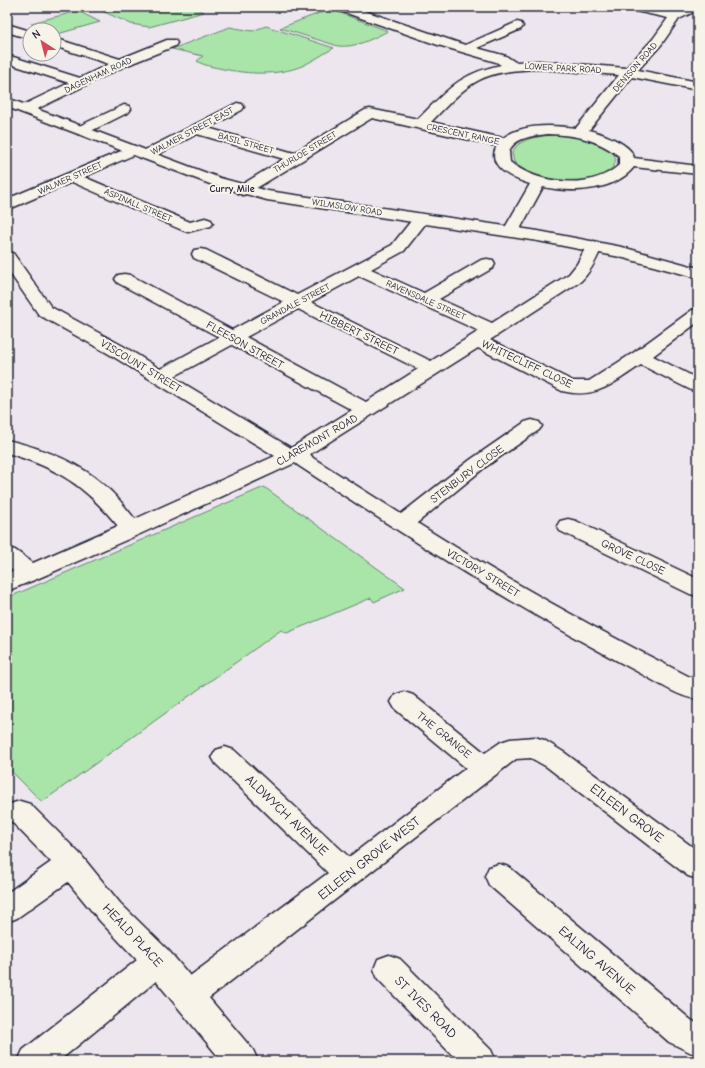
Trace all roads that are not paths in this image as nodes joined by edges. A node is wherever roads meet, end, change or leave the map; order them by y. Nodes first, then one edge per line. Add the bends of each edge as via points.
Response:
1 (342, 7) edge
2 (635, 7) edge
3 (694, 7) edge
4 (675, 16) junction
5 (517, 26) dead end
6 (7, 28) edge
7 (22, 33) edge
8 (171, 43) dead end
9 (62, 44) edge
10 (465, 49) junction
11 (7, 59) edge
12 (120, 62) junction
13 (513, 66) junction
14 (629, 72) junction
15 (80, 82) junction
16 (698, 86) edge
17 (7, 102) edge
18 (237, 107) dead end
19 (26, 109) junction
20 (124, 109) dead end
21 (366, 114) joint
22 (421, 124) junction
23 (197, 129) junction
24 (82, 130) junction
25 (580, 132) junction
26 (505, 143) junction
27 (139, 152) junction
28 (296, 158) junction
29 (628, 162) junction
30 (698, 170) edge
31 (72, 177) junction
32 (538, 182) junction
33 (243, 190) junction
34 (7, 205) edge
35 (421, 219) junction
36 (205, 223) dead end
37 (511, 231) junction
38 (594, 246) junction
39 (200, 254) dead end
40 (7, 257) edge
41 (487, 264) dead end
42 (359, 270) junction
43 (698, 273) edge
44 (124, 279) dead end
45 (425, 300) junction
46 (297, 303) junction
47 (698, 314) edge
48 (486, 336) junction
49 (232, 338) junction
50 (640, 356) junction
51 (433, 369) junction
52 (159, 377) junction
53 (698, 386) edge
54 (367, 410) junction
55 (532, 426) dead end
56 (7, 446) edge
57 (295, 455) junction
58 (402, 524) junction
59 (568, 526) dead end
60 (132, 529) junction
61 (7, 555) edge
62 (31, 573) junction
63 (7, 583) edge
64 (698, 588) edge
65 (686, 682) edge
66 (404, 702) dead end
67 (225, 756) dead end
68 (556, 760) joint
69 (485, 768) junction
70 (20, 812) dead end
71 (71, 864) junction
72 (698, 867) edge
73 (348, 874) junction
74 (499, 876) dead end
75 (7, 909) edge
76 (158, 961) junction
77 (389, 969) dead end
78 (187, 996) junction
79 (698, 1041) edge
80 (34, 1061) edge
81 (242, 1061) edge
82 (480, 1061) edge

1 - 10 street, LOWER PARK ROAD
2 - 4 street
3 - 4 street, DENISON ROAD
4 - 14 street, DENISON ROAD via 657,42
5 - 10 street
6 - 7 street
8 - 12 street, DAGENHAM ROAD
9 - 12 street
10 - 13 street, LOWER PARK ROAD via 501,59
11 - 15 street
12 - 15 street, DAGENHAM ROAD
13 - 14 street, LOWER PARK ROAD via 567,66
13 - 22 street, CRESCENT RANGE via 492,70 464,83
14 - 16 street, LOWER PARK ROAD
14 - 25 street, DENISON ROAD
15 - 19 street, DAGENHAM ROAD
17 - 19 street, WILMSLOW ROAD
18 - 23 street, WALMER STREET EAST
19 - 24 street, WILMSLOW ROAD
20 - 24 street
21 - 22 street, CRESCENT RANGE
21 - 28 street, THURLOE STREET
22 - 26 street, CRESCENT RANGE
23 - 27 street, WALMER STREET EAST
23 - 28 street, BASIL STREET
24 - 27 street, WILMSLOW ROAD
25 - 26 street via 534,132 512,138
25 - 29 street via 614,144 626,156
26 - 32 street via 501,159 507,167
27 - 31 street, WALMER STREET
27 - 33 street, WILMSLOW ROAD
28 - 33 street, THURLOE STREET
29 - 30 street
29 - 32 street via 618,175 598,183 570,185
31 - 34 street, WALMER STREET
31 - 36 street, ASPINALL STREET via 188,227
32 - 37 street
33 - 35 street, WILMSLOW ROAD
35 - 37 street, WILMSLOW ROAD
35 - 42 street, GRANDALE STREET via 398,248
37 - 38 street, WILMSLOW ROAD
38 - 43 street, WILMSLOW ROAD via 645,257
38 - 48 street, CLAREMONT ROAD via 588,262 575,278
39 - 46 street, HIBBERT STREET
40 - 52 street, VISCOUNT STREET via 45,311
41 - 45 street
42 - 45 street, RAVENSDALE STREET
42 - 46 street, GRANDALE STREET
44 - 49 street, FLEESON STREET
45 - 48 street, RAVENSDALE STREET
46 - 49 street, GRANDALE STREET
46 - 51 street, HIBBERT STREET
47 - 50 street, WHITECLIFF CLOSE
48 - 50 street, WHITECLIFF CLOSE via 569,386 578,388 596,385
48 - 51 street, CLAREMONT ROAD
49 - 52 street, GRANDALE STREET
49 - 54 street, FLEESON STREET
50 - 53 street
51 - 54 street, CLAREMONT ROAD
52 - 57 street, VISCOUNT STREET
54 - 57 street, CLAREMONT ROAD
55 - 58 street, STENBURY CLOSE via 477,464
56 - 60 street via 37,454 69,470 95,488
57 - 58 street, VICTORY STREET
57 - 60 street, CLAREMONT ROAD
58 - 65 street, VICTORY STREET via 500,584
59 - 64 street, GROVE CLOSE
60 - 62 street, CLAREMONT ROAD
61 - 62 street
62 - 63 street, CLAREMONT ROAD
66 - 69 street, THE GRANGE
67 - 73 street, ALDWYCH AVENUE
68 - 69 street, EILEEN GROVE WEST via 535,746 510,749
68 - 72 street, EILEEN GROVE
69 - 73 street, EILEEN GROVE WEST
70 - 71 street, HEALD PLACE
71 - 75 street
71 - 76 street, HEALD PLACE via 110,912
73 - 78 street, EILEEN GROVE WEST
74 - 79 street, EALING AVENUE via 680,1031
76 - 78 street, HEALD PLACE
76 - 80 street
77 - 82 street, ST IVES ROAD
78 - 81 street, HEALD PLACE

